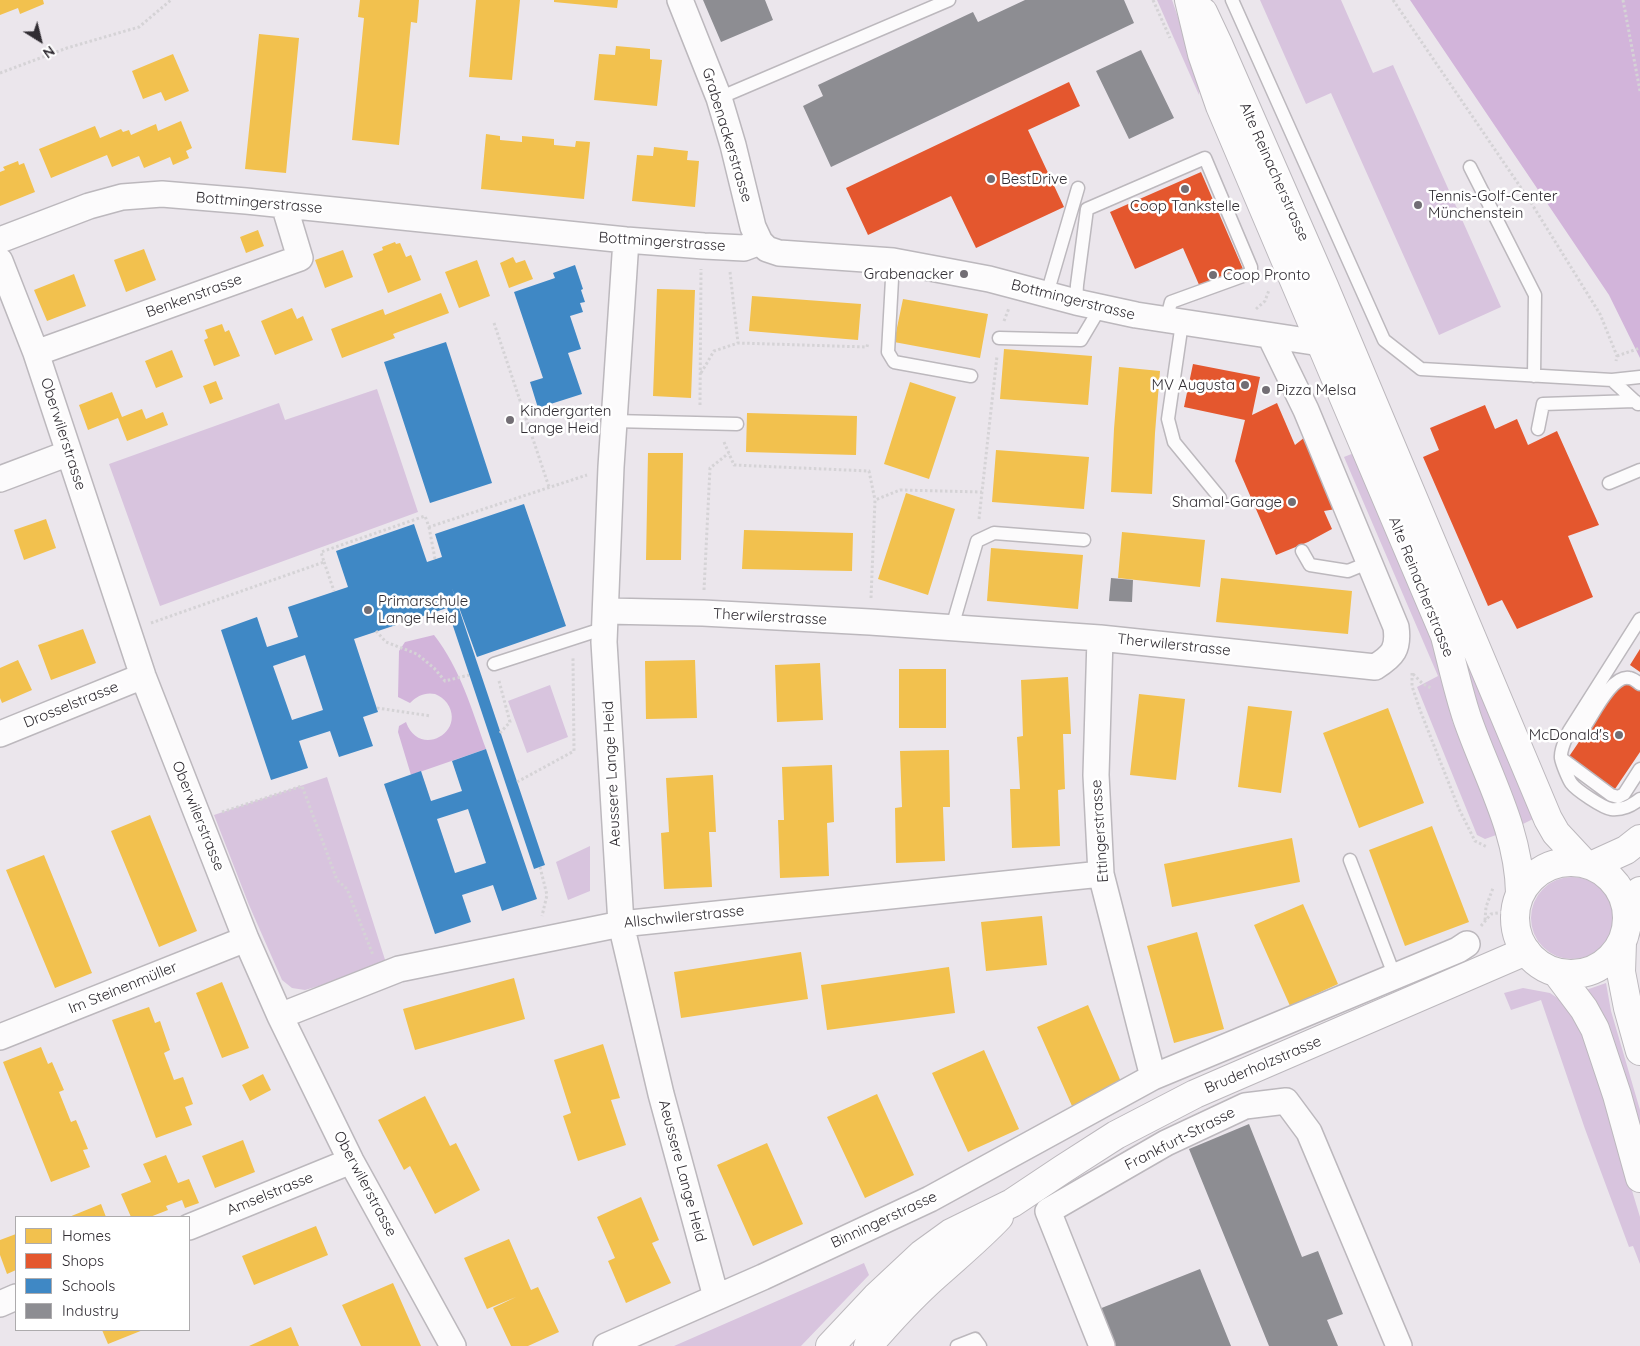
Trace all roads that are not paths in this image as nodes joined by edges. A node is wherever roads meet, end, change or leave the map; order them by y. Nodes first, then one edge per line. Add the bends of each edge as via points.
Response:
1 (680, 0) edge
2 (949, 0) edge
3 (1189, 0) edge
4 (1196, 0) edge
5 (1232, 0) edge
6 (719, 98) junction
7 (1470, 167) dead end
8 (1078, 188) dead end
9 (284, 205) junction
10 (0, 240) edge
11 (626, 240) junction
12 (760, 242) junction
13 (0, 261) edge
14 (893, 261) junction
15 (1047, 294) junction
16 (1076, 302) junction
17 (1100, 308) junction
18 (1174, 322) junction
19 (1270, 336) junction
20 (999, 338) road end
21 (1320, 343) junction
22 (1349, 344) junction
23 (36, 353) junction
24 (970, 376) dead end
25 (1534, 376) junction
26 (1640, 377) edge
27 (1612, 380) junction
28 (1638, 403) edge
29 (614, 421) junction
30 (736, 424) dead end
31 (1538, 429) dead end
32 (69, 454) junction
33 (1640, 470) edge
34 (0, 479) edge
35 (1610, 483) dead end
36 (1220, 498) dead end
37 (1084, 540) dead end
38 (1302, 551) dead end
39 (1370, 562) junction
40 (606, 619) junction
41 (1640, 619) edge
42 (952, 627) junction
43 (1100, 638) junction
44 (494, 664) road end
45 (143, 676) junction
46 (1640, 684) edge
47 (1569, 732) junction
48 (0, 734) edge
49 (1561, 758) junction
50 (1640, 769) edge
51 (1640, 799) edge
52 (1640, 839) edge
53 (1350, 860) dead end
54 (1588, 864) junction
55 (1101, 874) junction
56 (1640, 891) edge
57 (1517, 902) junction
58 (1628, 915) junction
59 (621, 924) junction
60 (246, 939) junction
61 (1622, 942) junction
62 (1467, 944) dead end
63 (1526, 951) junction
64 (1557, 973) junction
65 (1395, 976) junction
66 (280, 1016) junction
67 (0, 1037) edge
68 (1640, 1051) edge
69 (1153, 1077) junction
70 (352, 1161) junction
71 (1640, 1178) edge
72 (1012, 1203) junction
73 (190, 1227) edge
74 (15, 1297) edge
75 (716, 1297) junction
76 (0, 1304) edge
77 (453, 1346) edge
78 (606, 1346) edge
79 (830, 1346) edge
80 (868, 1346) edge
81 (957, 1346) edge
82 (980, 1346) edge
83 (1102, 1346) edge
84 (1399, 1346) edge

1 - 6 street, Grabenackerstrasse
2 - 6 lane
3 - 21 main road, Alte Reinacherstrasse via 1202,54 1220,106
4 - 22 main road, Alte Reinacherstrasse
5 - 25 lane via 1384,340 1422,369
6 - 12 street, Grabenackerstrasse via 753,227
7 - 25 lane via 1535,295
8 - 15 lane
9 - 10 street, Bottmingerstrasse via 162,194 122,197
9 - 11 street, Bottmingerstrasse
9 - 23 street, Benkenstrasse via 300,258
11 - 12 street, Bottmingerstrasse via 744,248
11 - 29 street, Aeussere Lange Heid
12 - 14 street, Bottmingerstrasse via 779,254
13 - 23 street, Oberwilerstrasse
14 - 15 street, Bottmingerstrasse via 989,279
14 - 24 lane via 888,352 894,362
15 - 16 street, Bottmingerstrasse
16 - 17 street, Bottmingerstrasse
16 - 18 lane via 1087,209 1205,158 1251,273 1171,302
17 - 18 street, Bottmingerstrasse
17 - 20 lane via 1081,340
18 - 19 street, Bottmingerstrasse
18 - 36 lane via 1168,419 1174,442
19 - 21 street, Bottmingerstrasse
19 - 39 street, Therwilerstrasse via 1306,410
21 - 22 street
21 - 57 main road, Alte Reinacherstrasse via 1445,636 1467,718 1512,836 1520,871
22 - 54 main road, Alte Reinacherstrasse via 1548,819 1556,833
23 - 32 street, Oberwilerstrasse
25 - 27 lane
26 - 27 lane
27 - 28 lane
28 - 31 lane via 1543,404
29 - 30 lane
29 - 40 street, Aeussere Lange Heid
32 - 34 street
32 - 45 street, Oberwilerstrasse
33 - 35 lane
37 - 42 lane via 994,533 977,541
38 - 39 lane via 1310,566 1348,571
39 - 43 street, Therwilerstrasse via 1396,627 1398,640 1387,660 1375,667
40 - 42 street, Therwilerstrasse via 703,613
40 - 44 lane via 569,640
40 - 59 street, Aeussere Lange Heid via 605,652
41 - 47 lane
42 - 43 street, Therwilerstrasse
43 - 55 street, Ettingerstrasse via 1096,775
45 - 48 street, Drosselstrasse
45 - 60 street, Oberwilerstrasse
46 - 47 lane via 1630,678 1612,684 1586,726
47 - 49 lane
49 - 50 lane via 1618,797 1624,794
49 - 51 lane via 1572,785 1600,805 1621,809
52 - 54 main road via 1626,850
53 - 65 lane
54 - 57 main road via 1571,861 1546,867 1534,875
54 - 58 main road via 1613,879 1625,901
55 - 59 street, Allschwilerstrasse
55 - 69 street, Ettingerstrasse
56 - 58 main road
57 - 63 main road via 1517,932
58 - 61 main road
59 - 66 street, Allschwilerstrasse via 399,969
59 - 75 street, Aeussere Lange Heid via 661,1094
60 - 66 street, Oberwilerstrasse
60 - 67 street, Im Steinenmüller
61 - 64 main road via 1598,968 1577,974
61 - 68 main road via 1621,972
62 - 65 street, Binningerstrasse
63 - 64 main road via 1534,960
63 - 72 main road, Bruderholzstrasse via 1195,1094 1116,1135
64 - 71 main road via 1584,1009 1594,1029 1617,1095
65 - 69 street, Binningerstrasse
66 - 70 street, Oberwilerstrasse
69 - 75 street, Binningerstrasse via 930,1199
70 - 73 street, Amselstrasse
70 - 77 street, Oberwilerstrasse
72 - 79 main road, Bruderholzstrasse via 951,1233 922,1254
72 - 80 main road, Bruderholzstrasse via 978,1239 907,1303
74 - 76 street
75 - 78 street, Binningerstrasse
81 - 82 lane via 975,1339
83 - 84 street, Frankfurt-Strasse via 1048,1211 1166,1143 1245,1106 1286,1101 1309,1132

